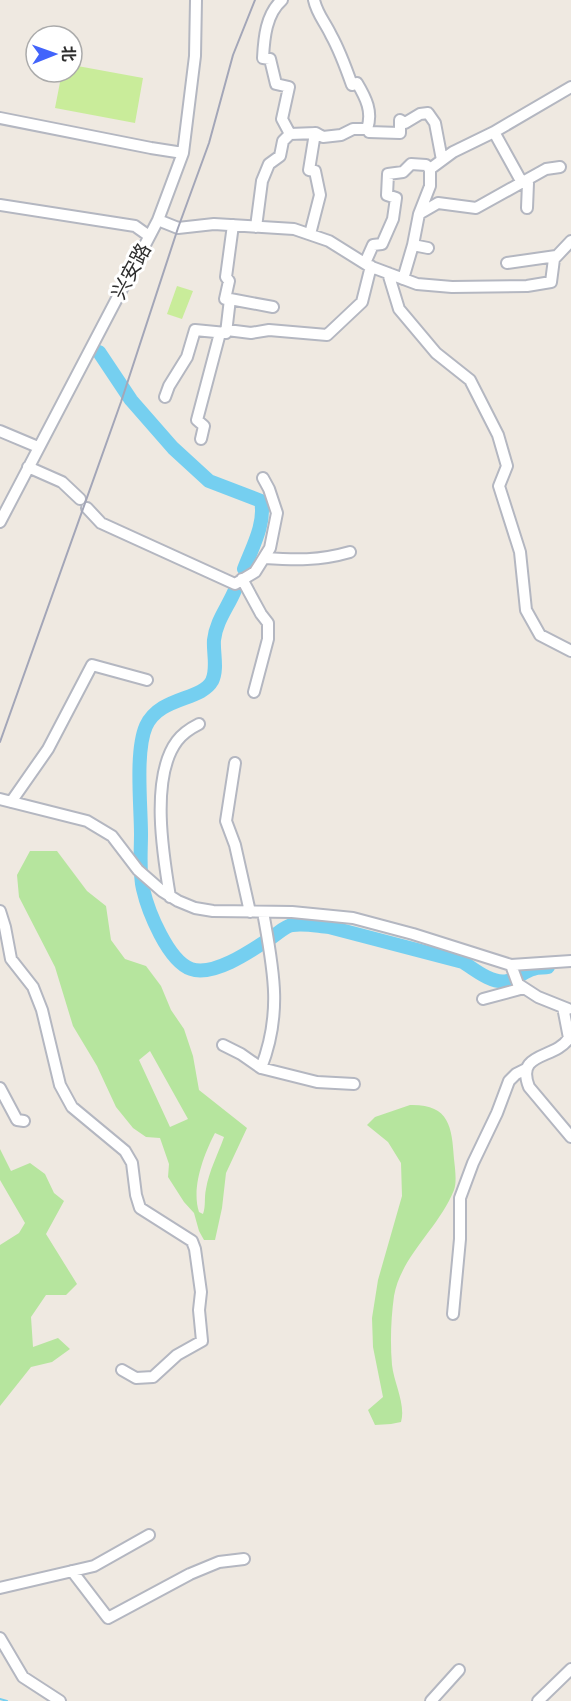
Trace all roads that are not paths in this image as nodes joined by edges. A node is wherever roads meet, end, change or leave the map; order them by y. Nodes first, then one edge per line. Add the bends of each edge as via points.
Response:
1 (196, 0) edge
2 (282, 0) edge
3 (314, 0) edge
4 (571, 87) edge
5 (0, 118) edge
6 (367, 127) junction
7 (494, 132) junction
8 (315, 133) junction
9 (290, 134) junction
10 (183, 153) junction
11 (442, 160) junction
12 (560, 167) dead end
13 (430, 169) junction
14 (522, 182) junction
15 (0, 205) edge
16 (527, 208) dead end
17 (418, 214) junction
18 (158, 220) junction
19 (233, 225) junction
20 (256, 226) junction
21 (310, 234) junction
22 (149, 236) junction
23 (571, 241) edge
24 (413, 245) junction
25 (428, 248) dead end
26 (556, 256) junction
27 (507, 263) dead end
28 (368, 265) junction
29 (388, 273) junction
30 (404, 279) junction
31 (230, 299) junction
32 (273, 307) dead end
33 (223, 331) junction
34 (165, 397) dead end
35 (0, 431) edge
36 (201, 439) dead end
37 (38, 447) junction
38 (28, 467) junction
39 (263, 478) dead end
40 (0, 522) edge
41 (350, 552) dead end
42 (264, 558) junction
43 (242, 579) junction
44 (571, 651) edge
45 (147, 680) dead end
46 (254, 692) dead end
47 (199, 724) dead end
48 (235, 763) dead end
49 (0, 799) edge
50 (11, 802) junction
51 (170, 897) junction
52 (0, 910) edge
53 (250, 912) junction
54 (263, 912) junction
55 (571, 961) edge
56 (517, 978) junction
57 (483, 999) dead end
58 (567, 1008) edge
59 (223, 1045) dead end
60 (261, 1068) junction
61 (526, 1070) junction
62 (354, 1084) dead end
63 (0, 1088) edge
64 (24, 1121) dead end
65 (571, 1137) edge
66 (453, 1314) dead end
67 (122, 1370) dead end
68 (149, 1535) dead end
69 (244, 1559) dead end
70 (72, 1572) junction
71 (0, 1588) edge
72 (0, 1638) edge
73 (571, 1669) edge
74 (459, 1670) dead end
75 (60, 1701) edge
76 (431, 1701) edge
77 (538, 1701) edge

1 - 10 street, 兴安路 via 195,56
2 - 9 street via 273,9 267,26 263,58 270,59 276,84 289,87 282,119
3 - 6 street via 352,85 357,83 368,103
4 - 7 street
5 - 10 street
6 - 8 street via 341,135 323,137
6 - 11 street via 369,132 400,133 400,120 405,123 428,113 435,123
7 - 11 street
7 - 14 street
8 - 9 street
8 - 21 street via 309,170 315,171 320,195
9 - 20 street via 262,181
10 - 18 street, 兴安路
11 - 13 street
12 - 14 street via 546,169
13 - 17 street via 430,186
13 - 28 street via 411,164 404,172 388,174 387,195 396,198 393,219 382,244 373,245
14 - 16 street via 528,183
14 - 17 street via 476,208 438,203
15 - 22 street via 135,226
17 - 24 street
18 - 19 street via 178,228
18 - 22 street, 兴安路
19 - 20 street
19 - 31 street via 225,277 229,281 225,299
20 - 21 street
21 - 28 street
22 - 37 street, 兴安路
23 - 26 street
24 - 25 street
24 - 30 street
26 - 27 street
26 - 30 street via 551,282 527,286 431,286
28 - 29 street
28 - 33 street via 362,302 327,335
29 - 30 street
29 - 44 street via 399,309 436,352 470,380 498,435 507,466 499,486 520,552 526,610 540,635
31 - 32 street
31 - 33 street
33 - 34 street via 195,330 187,357
33 - 36 street via 197,420 204,426
35 - 37 street
37 - 38 street, 兴安路
38 - 40 street, 兴安路
38 - 43 street via 62,482 101,523 235,584
39 - 42 street via 277,513
41 - 42 street via 317,560
42 - 43 street via 255,572
43 - 46 street via 268,623 268,639
45 - 50 street via 92,665 48,749
47 - 51 street via 177,741 168,758 162,788 160,823
48 - 53 street via 226,821
49 - 50 street
50 - 51 street via 87,821 112,836 141,872
51 - 53 street via 204,910
52 - 67 street via 11,959 33,987 42,1010 65,1098 125,1151 132,1164 140,1208 192,1241 195,1249 202,1341 177,1355 153,1377 136,1378
53 - 54 street
54 - 56 street via 353,918 413,934
54 - 60 street via 276,996 269,1048
55 - 56 street
56 - 57 street
56 - 58 street via 538,997
58 - 61 street via 569,1038 565,1045 530,1062
59 - 60 street
60 - 62 street via 317,1082
61 - 65 street via 529,1087
61 - 66 street via 509,1081 460,1198
63 - 64 street via 17,1120
68 - 70 street via 94,1566
69 - 70 street via 219,1562 190,1574 108,1618
70 - 71 street
72 - 75 street via 23,1677
73 - 77 street
74 - 76 street

